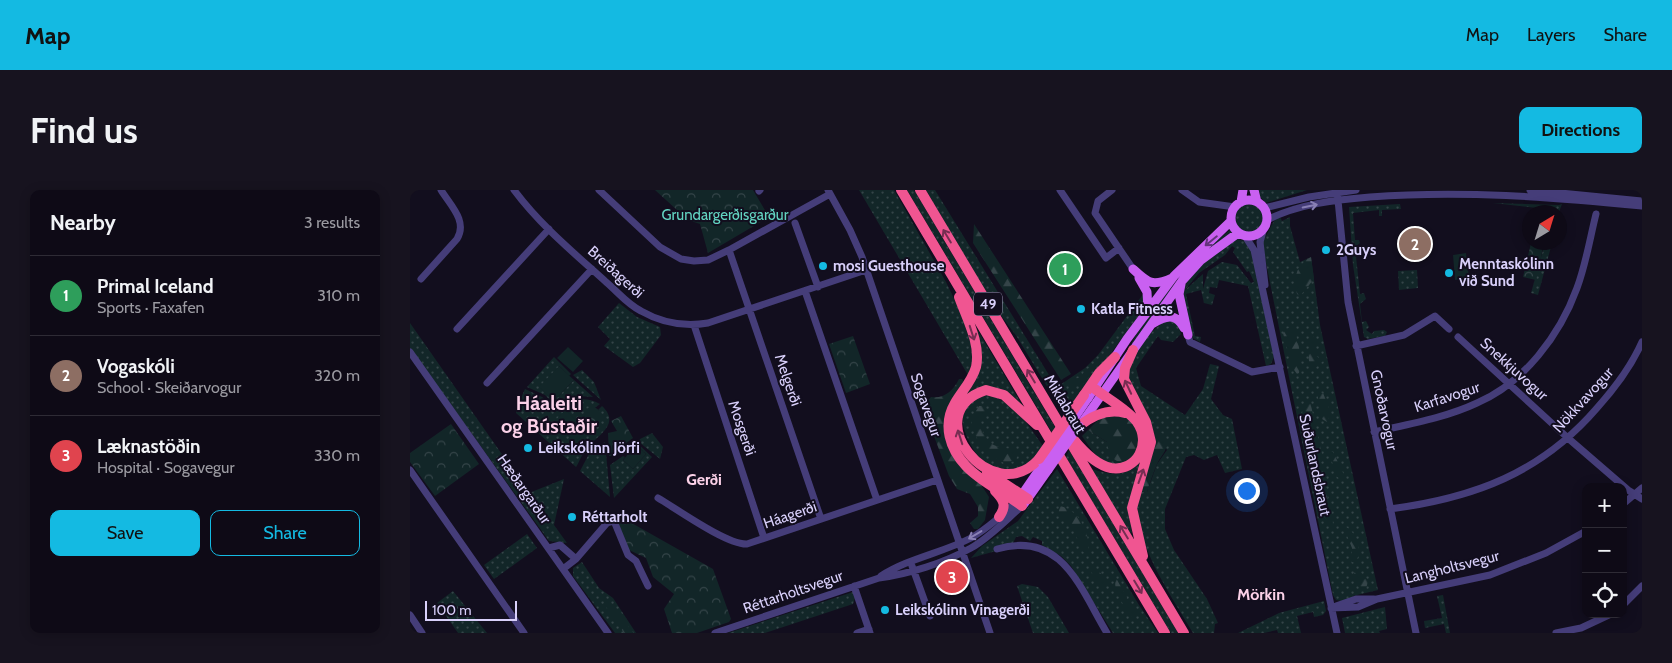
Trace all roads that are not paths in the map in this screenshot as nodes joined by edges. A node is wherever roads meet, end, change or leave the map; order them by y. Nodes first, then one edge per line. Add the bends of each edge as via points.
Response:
1 (441, 190) edge
2 (514, 190) edge
3 (599, 190) edge
4 (901, 190) edge
5 (920, 190) edge
6 (1060, 190) edge
7 (1112, 190) edge
8 (1182, 190) edge
9 (1243, 190) edge
10 (1254, 190) edge
11 (1356, 190) edge
12 (1530, 190) edge
13 (829, 192) edge
14 (1498, 192) edge
15 (1337, 194) edge
16 (1642, 201) edge
17 (1261, 205) junction
18 (1642, 206) edge
19 (1235, 211) junction
20 (1596, 214) dead end
21 (795, 223) dead end
22 (1266, 224) junction
23 (549, 229) junction
24 (1242, 234) junction
25 (1119, 248) junction
26 (729, 250) junction
27 (592, 269) junction
28 (1133, 269) junction
29 (866, 270) junction
30 (949, 271) junction
31 (421, 279) dead end
32 (1178, 279) junction
33 (818, 287) junction
34 (805, 291) junction
35 (1266, 303) junction
36 (750, 310) junction
37 (1148, 310) junction
38 (694, 325) junction
39 (1150, 325) junction
40 (457, 329) dead end
41 (1449, 329) dead end
42 (1188, 335) junction
43 (1458, 337) dead end
44 (1642, 342) edge
45 (1356, 346) junction
46 (1133, 350) junction
47 (410, 352) edge
48 (1115, 357) junction
49 (1280, 367) junction
50 (487, 383) dead end
51 (1510, 385) junction
52 (1100, 389) junction
53 (1091, 403) junction
54 (1128, 414) junction
55 (1056, 418) junction
56 (1146, 422) junction
57 (1079, 426) joint
58 (1374, 432) junction
59 (1569, 438) junction
60 (1050, 439) junction
61 (973, 460) junction
62 (1044, 465) junction
63 (410, 470) edge
64 (937, 480) junction
65 (986, 482) junction
66 (1642, 488) edge
67 (1635, 494) junction
68 (658, 498) dead end
69 (1642, 499) edge
70 (877, 500) junction
71 (1022, 500) junction
72 (1627, 501) edge
73 (1390, 509) junction
74 (999, 517) junction
75 (821, 519) junction
76 (1582, 533) edge
77 (764, 538) junction
78 (958, 544) junction
79 (549, 548) junction
80 (997, 549) dead end
81 (961, 552) junction
82 (576, 559) junction
83 (911, 561) junction
84 (563, 569) junction
85 (914, 570) junction
86 (1148, 574) junction
87 (879, 578) junction
88 (648, 586) dead end
89 (854, 586) junction
90 (1642, 586) edge
91 (1408, 592) junction
92 (1627, 601) edge
93 (1331, 608) junction
94 (410, 615) edge
95 (930, 616) dead end
96 (1602, 618) edge
97 (869, 631) edge
98 (422, 633) edge
99 (524, 633) edge
100 (608, 633) edge
101 (718, 633) edge
102 (857, 633) edge
103 (990, 633) edge
104 (1107, 633) edge
105 (1165, 633) edge
106 (1184, 633) edge
107 (1337, 633) edge
108 (1416, 633) edge
109 (1556, 633) edge

1 - 31 street via 460,219 460,232
2 - 23 street, Breiðagerði
3 - 26 street via 660,247 672,254 694,261 708,260
4 - 30 highway, Miklabraut / 49
55 -> 5 highway, Miklabraut / 49
6 - 25 street via 1106,258
7 - 25 street via 1098,201 1095,208 1098,218
8 - 19 street via 1199,202
9 - 19 main road
10 - 17 main road, Suðurlandsbraut
11 - 15 street
12 - 16 street
13 - 26 street
13 - 29 street, Sogavegur via 853,236
14 - 15 street
14 - 18 street
15 - 17 street
22 -> 15 street via 1288,210
15 - 45 street, Gnoðarvogur via 1346,292
17 - 19 main road via 1249,200
17 - 22 main road, Suðurlandsbraut
19 - 24 main road, Suðurlandsbraut
19 -> 32 main road
20 - 51 street, Karfavogur via 1578,288 1566,313 1540,352
21 - 33 street
22 - 24 main road via 1256,235
22 - 35 street, Suðurlandsbraut via 1260,242
23 - 27 street, Breiðagerði
23 - 40 street
24 - 32 main road
24 - 35 street, Suðurlandsbraut via 1254,250
25 - 28 street
26 - 36 street, Melgerði
27 - 38 street, Breiðagerði via 620,297 639,310 663,321
27 - 50 street
28 - 32 main road via 1151,283
28 - 37 main road via 1147,292
29 - 33 street, Breiðagerði
29 - 64 street, Sogavegur
30 - 60 highway, Miklabraut / 49
30 -> 65 highway via 975,338 977,357 972,378 950,414 950,440 965,465
32 - 37 main road
32 - 39 main road
32 - 42 main road
33 - 34 street, Breiðagerði
34 - 36 street, Breiðagerði
34 - 70 street
35 - 49 street, Suðurlandsbraut
36 - 38 street, Breiðagerði
36 - 75 street, Melgerði
37 - 48 main road
38 - 77 street, Mosgerði
39 - 42 main road via 1172,316 1179,320
39 - 46 main road
41 - 45 street via 1435,316 1404,335
42 - 49 street via 1190,342 1245,370 1258,372
43 - 51 street, Snekkjuvogur
44 - 59 street, Nökkvavogur via 1625,374
45 - 58 street, Gnoðarvogur
46 - 52 main road
56 -> 46 highway via 1124,379
47 - 79 street, Hæðargarður
48 - 52 main road
48 - 53 highway via 1099,373
49 - 93 street, Suðurlandsbraut
51 - 58 street, Karfavogur via 1477,404
51 - 59 street, Snekkjuvogur
52 - 53 main road
52 - 54 highway
52 - 56 highway
53 - 54 highway
53 - 57 highway
53 - 62 highway, bridge
54 - 55 highway via 1142,430 1143,443 1140,455 1124,468 1104,466 1090,456
86 -> 55 highway, Miklabraut / 49
86 -> 56 highway via 1132,508 1150,451
57 - 62 main road, bridge
58 - 73 street, Gnoðarvogur
59 - 67 street, Snekkjuvogur
59 - 73 street, Nökkvavogur via 1529,468 1497,483 1470,493
61 -> 60 highway via 960,441 959,412 969,398 986,390 1004,395
60 -> 105 highway, Miklabraut / 49
61 - 62 highway via 995,471 1011,474
61 - 71 highway
62 - 71 main road
63 - 99 street
64 - 70 street, Háagerði
64 - 78 street, Sogavegur
65 - 71 highway
65 - 74 highway via 1004,502 1005,507
66 - 67 street
67 - 69 street, Snekkjuvogur
67 - 72 street
68 - 77 street, Háagerði via 734,542 747,544
70 - 75 street, Háagerði
71 - 74 street, Réttarholtsvegur
71 - 81 street, Réttarholtsvegur via 979,542
73 - 91 street, Gnoðarvogur
74 -> 78 street, Réttarholtsvegur
75 - 77 street, Háagerði
76 - 91 street, Langholtsvegur via 1546,553 1499,572
78 - 81 street, Sogavegur
78 - 83 street, Réttarholtsvegur
79 - 82 street via 560,545
79 - 84 street, Hæðargarður
80 - 104 street via 1023,544 1034,545 1053,554 1074,576
81 - 85 street, Réttarholtsvegur
81 - 103 street, Sogavegur
82 - 84 street
82 - 88 street via 607,524 614,521 628,555 636,561
83 - 85 street
83 - 87 street, Réttarholtsvegur
84 - 100 street, Hæðargarður
85 - 87 street, Réttarholtsvegur
85 - 95 street
86 - 106 highway, Miklabraut / 49
87 - 89 street, Réttarholtsvegur
89 - 97 street
89 - 101 street, Réttarholtsvegur
90 - 92 street
91 - 93 street, Langholtsvegur via 1377,599 1356,599
91 - 108 street, Gnoðarvogur
93 - 107 street, Suðurlandsbraut
94 - 98 street
96 - 109 street via 1581,628
97 - 102 street

